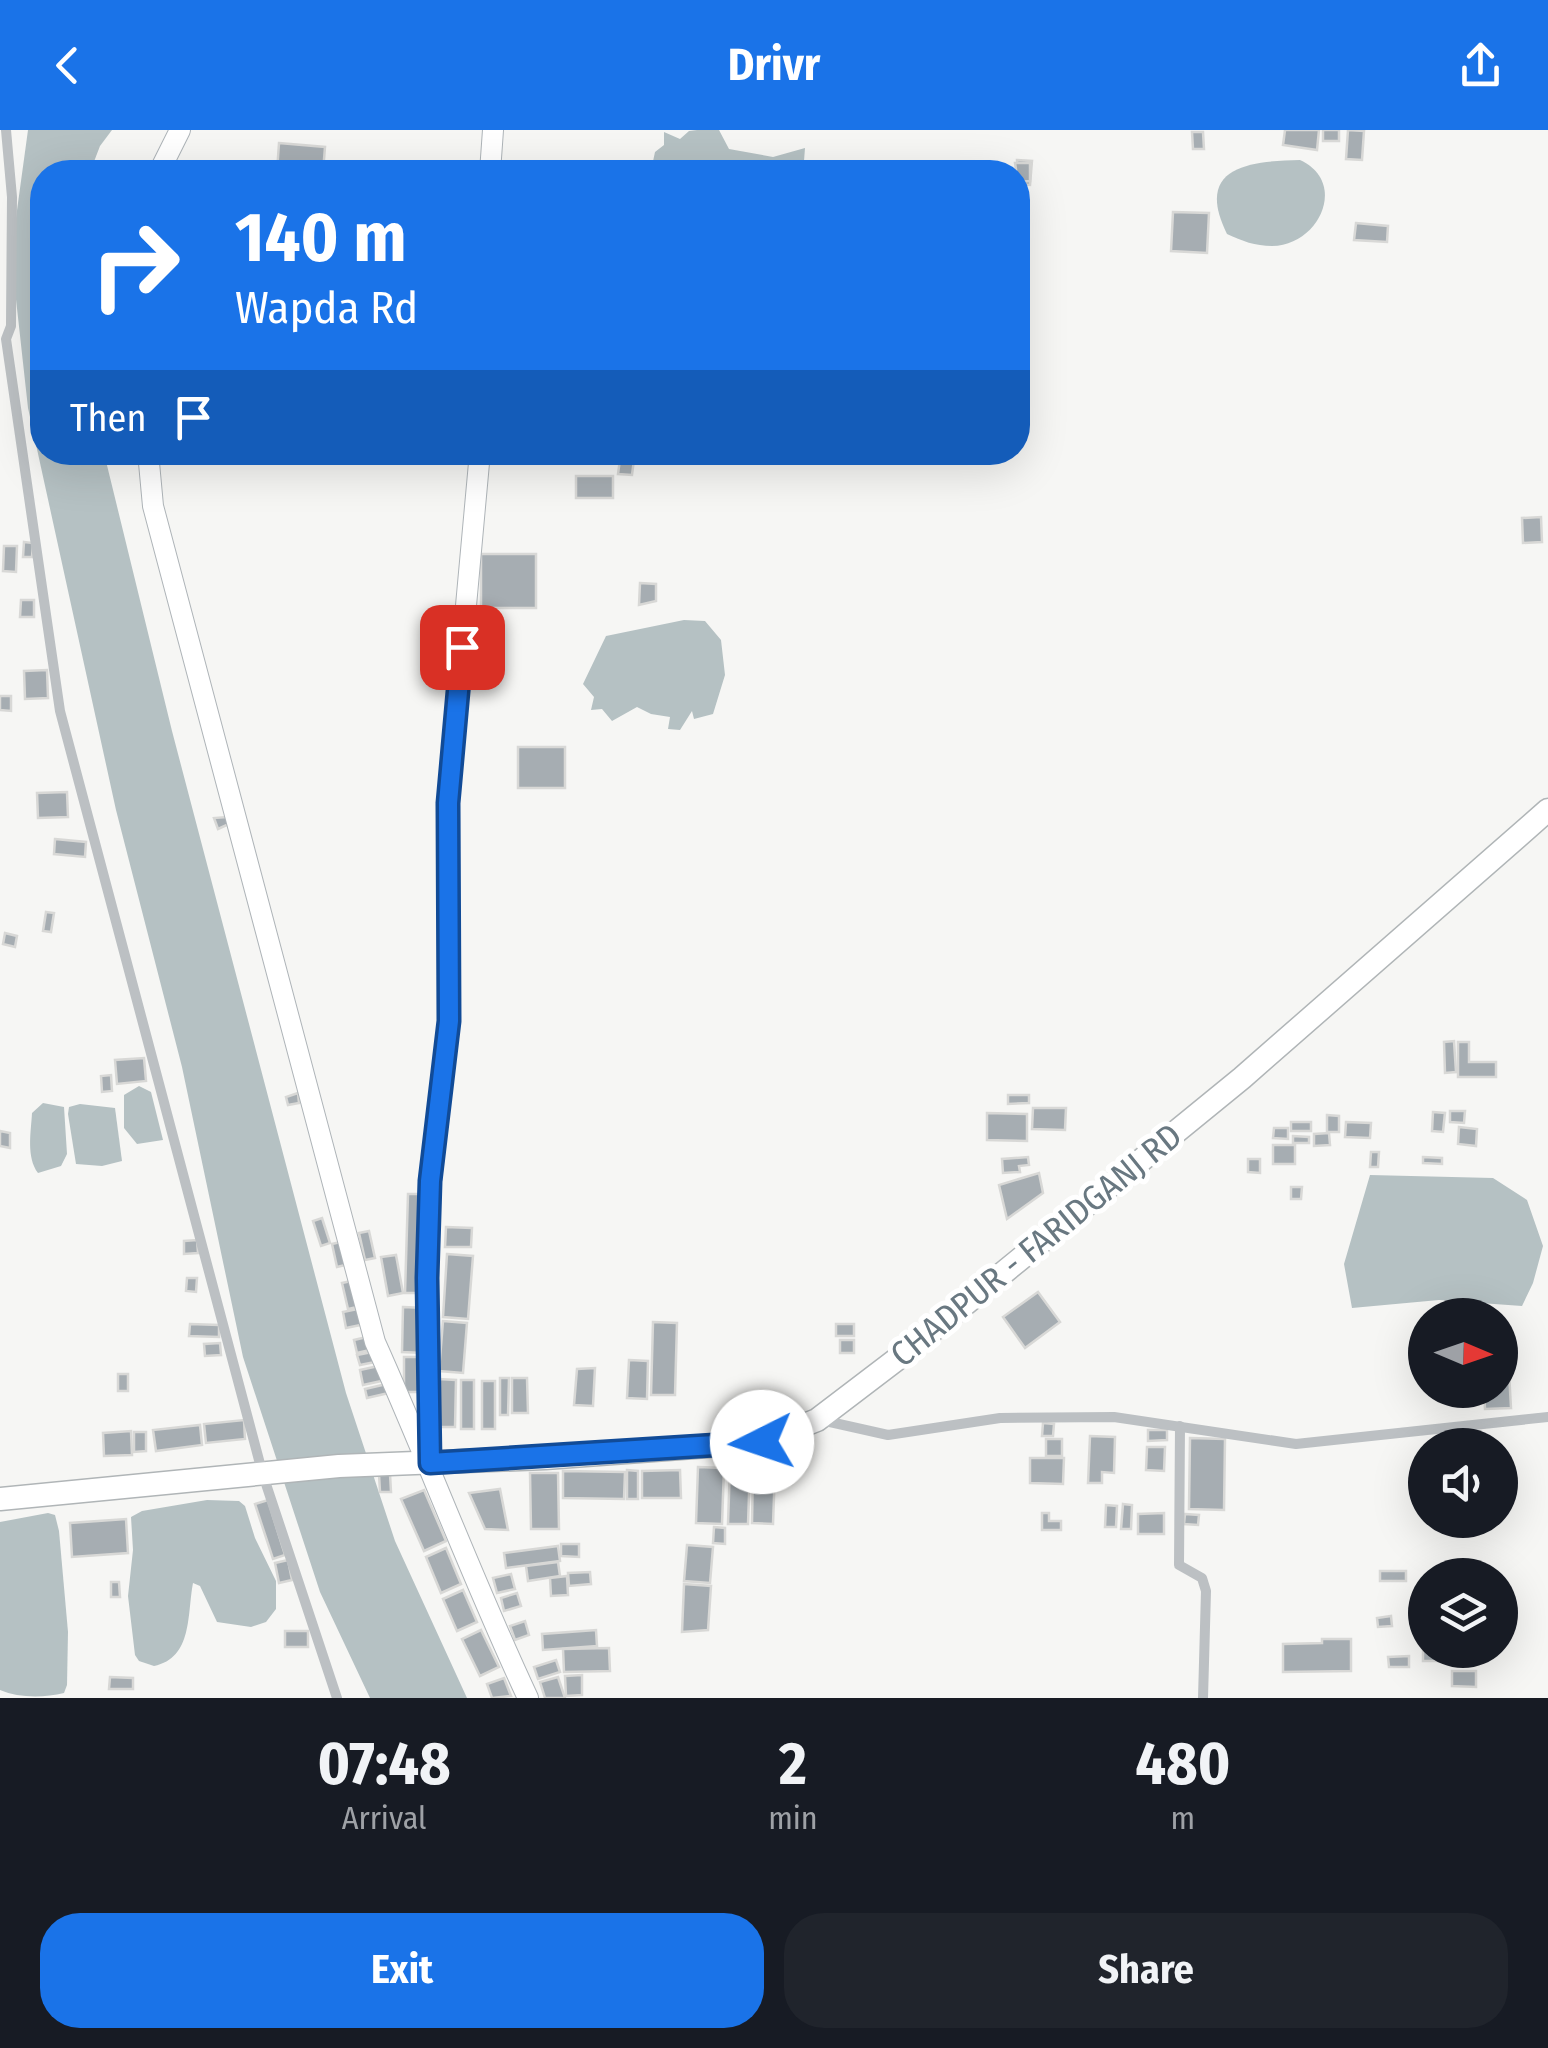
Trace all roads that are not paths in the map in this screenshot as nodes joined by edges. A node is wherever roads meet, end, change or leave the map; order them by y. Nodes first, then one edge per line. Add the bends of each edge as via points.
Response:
1 (6, 130) edge
2 (180, 130) edge
3 (493, 130) edge
4 (165, 160) edge
5 (491, 160) edge
6 (3, 339) edge
7 (149, 465) edge
8 (479, 465) edge
9 (1548, 810) edge
10 (1548, 1417) edge
11 (817, 1420) junction
12 (1180, 1426) junction
13 (430, 1463) junction
14 (263, 1474) junction
15 (0, 1498) edge
16 (338, 1698) edge
17 (528, 1698) edge
18 (1202, 1698) edge

1 - 6 street via 11,326
2 - 4 main road
3 - 5 main road
6 - 14 street via 60,711
7 - 13 main road via 153,506 375,1342
8 - 13 main road via 448,803 449,1021 430,1181 427,1278
9 - 11 main road, CHADPUR - FARIDGANJ RD via 1242,1078
10 - 12 street via 1296,1444
11 - 12 street via 888,1436 1000,1418 1114,1417
11 - 13 main road, CHADPUR - FARIDGANJ RD via 762,1442
12 - 18 street via 1178,1564 1202,1578 1206,1591
13 - 14 main road, CHADPUR - FARIDGANJ RD
13 - 17 main road
14 - 15 main road, CHADPUR - FARIDGANJ RD
14 - 16 street

